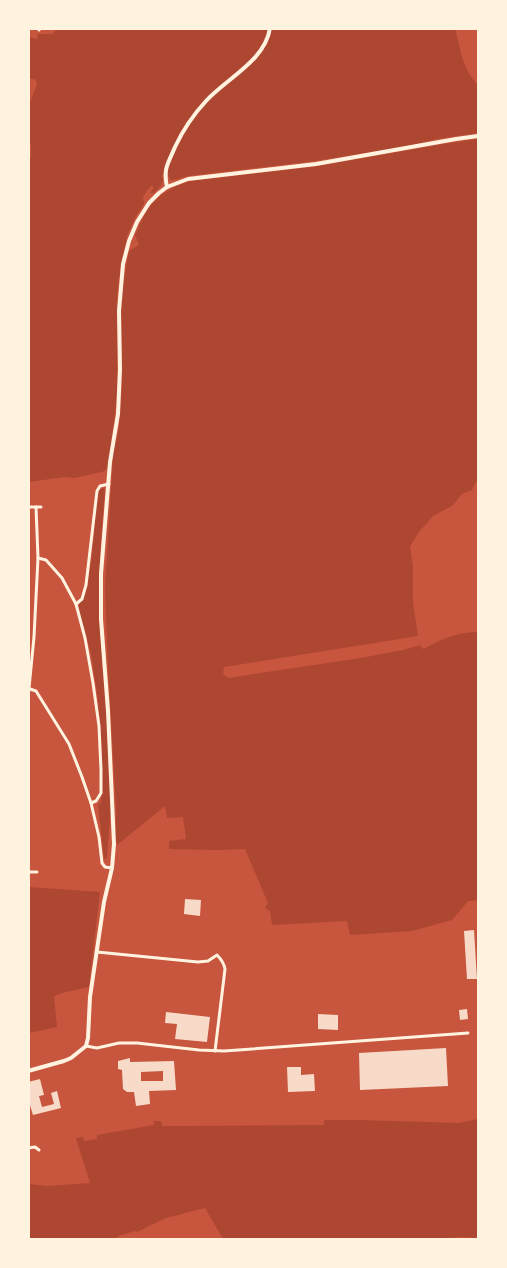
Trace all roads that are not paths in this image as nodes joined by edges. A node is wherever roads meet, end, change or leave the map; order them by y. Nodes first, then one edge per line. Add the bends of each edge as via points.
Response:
1 (270, 28) edge
2 (478, 136) edge
3 (167, 187) junction
4 (109, 484) junction
5 (28, 507) edge
6 (36, 507) junction
7 (41, 507) dead end
8 (38, 558) junction
9 (76, 604) junction
10 (30, 689) junction
11 (28, 699) edge
12 (91, 803) junction
13 (112, 868) junction
14 (28, 872) edge
15 (37, 873) dead end
16 (97, 952) junction
17 (468, 1033) dead end
18 (86, 1046) junction
19 (215, 1051) junction
20 (28, 1071) edge
21 (28, 1148) edge
22 (39, 1150) dead end

1 - 3 street via 260,52 206,101 184,128 165,169
2 - 3 street via 316,164 196,178
3 - 4 street via 149,203 137,222 123,264 118,414
4 - 9 street via 97,491 86,585
4 - 13 street via 101,592
5 - 6 street
6 - 7 street
6 - 8 street
8 - 9 street via 46,560 62,578
8 - 10 street
9 - 12 street via 99,726 101,794
10 - 11 street
10 - 12 street via 36,690 69,744
12 - 13 street via 102,862
13 - 16 street
14 - 15 street
16 - 18 street
16 - 19 street via 198,962 217,955 222,959 225,969
17 - 19 street
18 - 19 street via 136,1043
18 - 20 street via 71,1058
21 - 22 street

